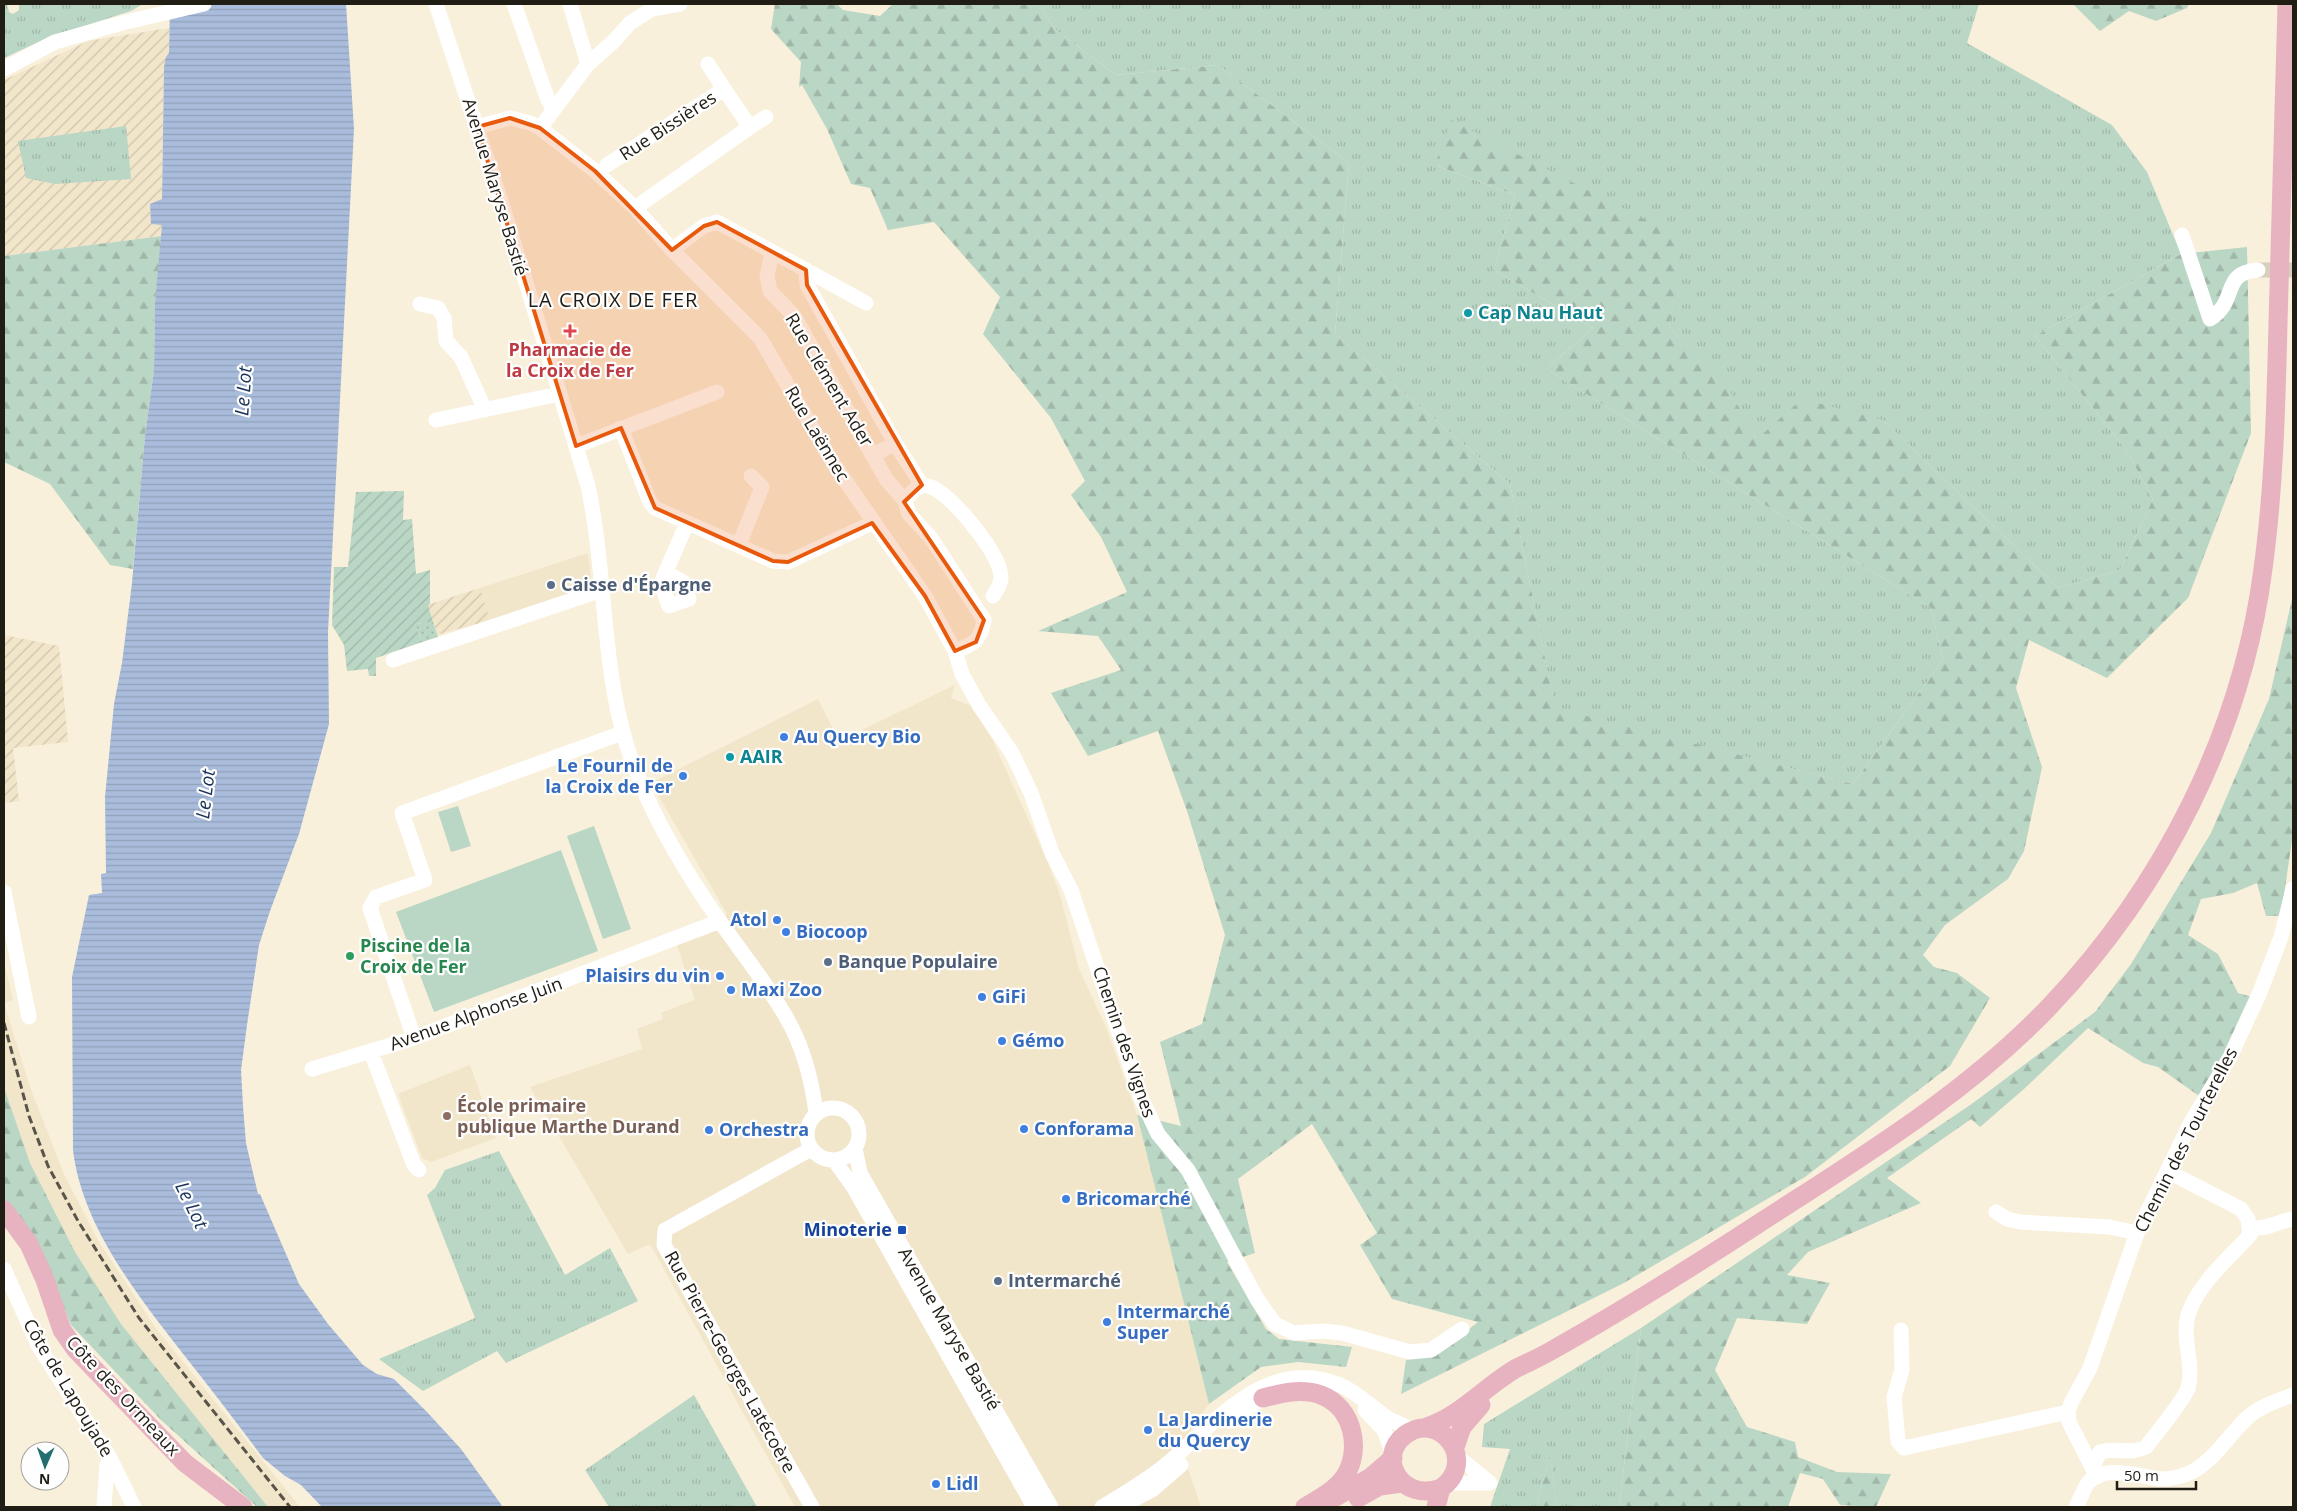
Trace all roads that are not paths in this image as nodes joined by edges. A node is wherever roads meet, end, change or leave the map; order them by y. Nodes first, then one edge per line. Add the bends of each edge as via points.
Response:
1 (204, 4) edge
2 (514, 4) edge
3 (570, 4) edge
4 (680, 4) edge
5 (2287, 4) edge
6 (435, 7) edge
7 (588, 64) junction
8 (708, 64) dead end
9 (4, 69) edge
10 (724, 89) junction
11 (554, 110) junction
12 (766, 117) dead end
13 (478, 127) junction
14 (750, 127) junction
15 (540, 128) junction
16 (607, 166) dead end
17 (635, 208) junction
18 (2182, 235) dead end
19 (672, 250) junction
20 (772, 252) junction
21 (806, 270) junction
22 (2258, 270) tunnel mouth
23 (866, 303) dead end
24 (420, 304) dead end
25 (717, 392) dead end
26 (559, 394) junction
27 (485, 410) junction
28 (436, 420) dead end
29 (621, 428) junction
30 (895, 443) junction
31 (576, 446) junction
32 (874, 455) junction
33 (751, 476) dead end
34 (922, 485) junction
35 (905, 502) junction
36 (872, 522) junction
37 (688, 523) junction
38 (739, 545) junction
39 (666, 573) dead end
40 (602, 590) junction
41 (993, 596) dead end
42 (955, 651) junction
43 (393, 660) dead end
44 (622, 733) junction
45 (1052, 853) joint
46 (2293, 890) edge
47 (4, 892) edge
48 (720, 921) junction
49 (2287, 938) edge
50 (29, 1017) dead end
51 (414, 1038) junction
52 (371, 1052) junction
53 (312, 1069) dead end
54 (812, 1081) junction
55 (831, 1108) junction
56 (816, 1114) junction
57 (855, 1148) junction
58 (812, 1149) junction
59 (834, 1160) junction
60 (419, 1170) dead end
61 (2167, 1170) junction
62 (4, 1210) edge
63 (1996, 1212) dead end
64 (2291, 1219) dead end
65 (2249, 1229) junction
66 (2136, 1233) junction
67 (4, 1269) edge
68 (1678, 1276) junction
69 (1462, 1329) dead end
70 (1901, 1330) dead end
71 (2293, 1396) edge
72 (1263, 1398) junction
73 (2068, 1412) junction
74 (1419, 1429) junction
75 (1456, 1452) junction
76 (1393, 1456) junction
77 (110, 1458) junction
78 (2095, 1471) junction
79 (1445, 1485) junction
80 (1406, 1486) junction
81 (104, 1507) edge
82 (134, 1507) edge
83 (243, 1507) edge
84 (812, 1507) edge
85 (1034, 1507) edge
86 (1051, 1507) edge
87 (1102, 1507) edge
88 (1121, 1507) edge
89 (1305, 1507) edge
90 (1317, 1507) edge
91 (1342, 1507) edge
92 (1420, 1507) edge
93 (1436, 1507) edge
94 (2076, 1507) edge

1 - 9 street via 55,42
2 - 11 street
3 - 7 street
4 - 7 street via 652,9 640,15
5 - 68 main road via 2276,408 2263,573 2251,636 2234,697 2190,807 2159,862 2088,963 2048,1008 2002,1051 1954,1092 1893,1135
6 - 13 street, Avenue Maryse Bastié
7 - 11 street
8 - 10 street
10 - 14 street, Rue Bissières
10 - 16 street, Rue Bissières
11 - 15 street
12 - 14 street
13 - 15 street, Rue Laënnec via 510,118 530,122
13 - 26 street, Avenue Maryse Bastié
14 - 17 street
15 - 17 street, Rue Laënnec via 596,171
17 - 19 street, Rue Laënnec
18 - 22 street via 2210,318 2222,311 2235,278 2244,271
19 - 20 street via 704,226 717,222
19 - 36 street, Rue Laënnec via 760,338 833,463
20 - 21 street
20 - 32 street, Rue Clément Ader via 767,276 770,291 794,316
21 - 23 street
21 - 30 street via 807,285
24 - 27 street via 438,308 444,318 446,340 462,357
25 - 29 street
26 - 27 street
26 - 31 street, Avenue Maryse Bastié
27 - 28 street
29 - 31 street
29 - 37 street via 650,502
30 - 32 street
30 - 34 street
31 - 40 street, Avenue Maryse Bastié via 594,518
32 - 35 street, Rue Clément Ader via 886,479
33 - 38 street via 762,487
34 - 35 street
34 - 41 street via 935,488 952,501 994,557 1001,580
35 - 42 street, Rue Clément Ader via 909,514 931,538 984,620 976,642
36 - 38 street via 788,562 773,562
36 - 42 street, Rue Laënnec via 925,596
37 - 38 street
37 - 39 street
40 - 43 street
40 - 44 street, Avenue Maryse Bastié via 610,679
42 - 45 street, Rue Laënnec via 962,674 1012,754 1031,793
44 - 48 street, Avenue Maryse Bastié via 656,817
44 - 51 street via 402,813 425,880 376,897 370,908
45 - 69 street, Chemin des Vignes via 1071,890 1141,1098 1158,1134 1188,1170 1257,1299 1275,1324 1294,1333 1342,1333 1410,1352 1431,1350
46 - 49 street, Chemin des Tourterelles
47 - 50 street
48 - 51 street, Avenue Alphonse Juin
48 - 54 street, Avenue Maryse Bastié via 787,1018
49 - 61 street, Chemin des Tourterelles via 2230,1057
51 - 52 street, Avenue Alphonse Juin
52 - 53 street, Avenue Alphonse Juin
52 - 60 street via 414,1165
54 - 55 street, Avenue Maryse Bastié
54 - 56 street, Avenue Maryse Bastié
55 - 56 street
55 - 57 street, Avenue Maryse Bastié via 842,1109 854,1119 859,1131
56 - 58 street, Avenue Maryse Bastié via 807,1130
57 - 59 street
57 - 86 street, Avenue Maryse Bastié via 860,1173
58 - 59 street, Avenue Maryse Bastié via 821,1157
58 - 84 street, Rue Pierre-Georges Latécoère via 665,1230 664,1245
59 - 85 street, Avenue Maryse Bastié via 854,1188
61 - 65 street via 2241,1209 2248,1219
61 - 66 street, Chemin des Tourterelles
62 - 83 main road, Côte des Ormeaux via 30,1244 62,1330 76,1350 185,1463
63 - 66 street via 2020,1222 2110,1227
64 - 65 street
65 - 78 street via 2250,1235 2199,1292 2189,1314 2186,1333 2190,1373 2188,1389 2146,1447 2137,1452 2110,1449 2100,1452
66 - 73 street, Chemin des Tourterelles via 2090,1368
67 - 77 street, Côte de Lapoujade via 38,1345
68 - 74 main road via 1513,1371 1440,1423
68 - 75 main road via 1580,1344 1521,1375 1491,1396 1462,1427
70 - 73 street via 1902,1370 1894,1397 1898,1441 1904,1448
71 - 78 street via 2273,1402 2247,1418 2203,1464 2177,1478
72 - 76 street via 1302,1388 1342,1395 1360,1404 1374,1417 1384,1430
72 - 88 street via 1228,1421 1152,1490
72 - 89 main road via 1298,1391 1320,1395 1336,1404 1351,1426 1353,1453 1344,1478
73 - 78 street via 2072,1431
74 - 75 main road via 1444,1434
74 - 76 main road via 1397,1444
74 - 87 street via 1389,1419 1357,1393 1339,1384 1312,1379 1284,1380 1243,1396 1146,1481
75 - 79 main road via 1455,1472
75 - 79 street via 1490,1483
76 - 80 main road via 1396,1474
76 - 90 main road via 1371,1477
77 - 81 street
77 - 82 street, Côte de Lapoujade
78 - 94 street
79 - 80 main road via 1432,1492
79 - 93 main road
80 - 91 main road via 1380,1486
80 - 92 main road

